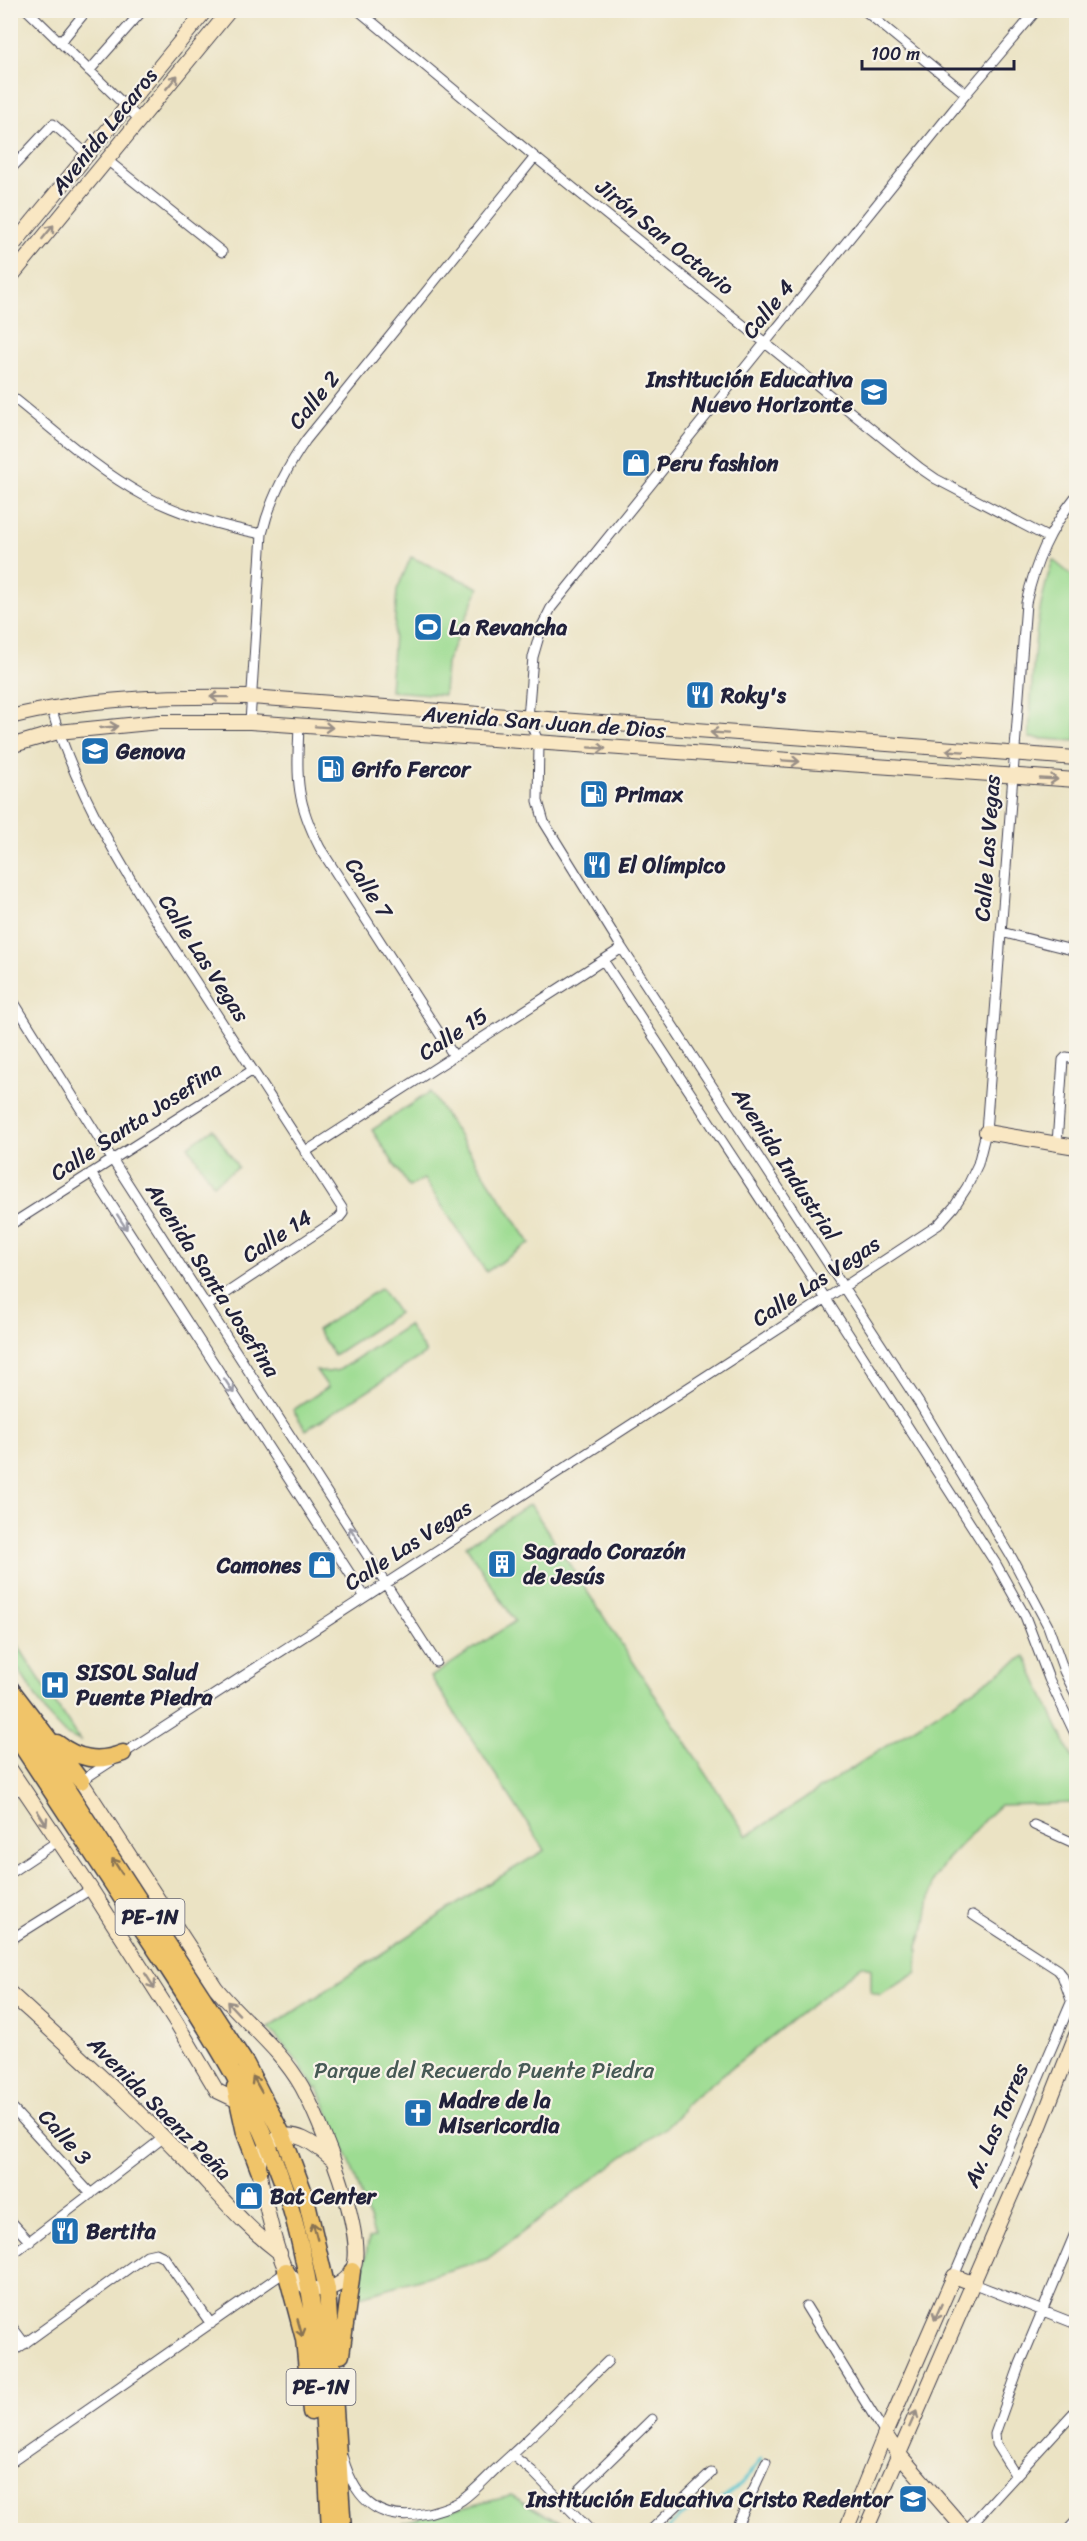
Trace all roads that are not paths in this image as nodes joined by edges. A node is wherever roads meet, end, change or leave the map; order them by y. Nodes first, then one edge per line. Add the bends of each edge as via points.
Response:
1 (27, 10) edge
2 (87, 10) edge
3 (143, 10) edge
4 (206, 10) edge
5 (230, 10) edge
6 (358, 10) edge
7 (864, 10) edge
8 (1037, 10) edge
9 (60, 43) junction
10 (89, 71) junction
11 (966, 94) junction
12 (127, 107) junction
13 (140, 120) junction
14 (88, 155) junction
15 (535, 157) junction
16 (107, 160) junction
17 (10, 170) edge
18 (10, 249) edge
19 (222, 252) dead end
20 (10, 278) edge
21 (765, 343) junction
22 (10, 395) edge
23 (1077, 496) edge
24 (262, 534) junction
25 (1047, 537) junction
26 (251, 698) junction
27 (282, 699) junction
28 (51, 707) junction
29 (10, 717) edge
30 (528, 718) junction
31 (250, 722) junction
32 (280, 723) junction
33 (299, 725) junction
34 (58, 732) junction
35 (538, 743) junction
36 (10, 746) edge
37 (1014, 755) junction
38 (1077, 759) edge
39 (1012, 777) junction
40 (1077, 780) edge
41 (1000, 932) junction
42 (622, 948) junction
43 (1077, 951) edge
44 (603, 960) junction
45 (10, 996) edge
46 (454, 1056) junction
47 (1077, 1059) edge
48 (253, 1070) junction
49 (986, 1132) junction
50 (1057, 1143) junction
51 (1077, 1147) edge
52 (305, 1152) junction
53 (112, 1159) junction
54 (91, 1173) junction
55 (339, 1218) joint
56 (10, 1225) edge
57 (842, 1288) junction
58 (826, 1299) junction
59 (207, 1306) junction
60 (385, 1584) junction
61 (365, 1597) junction
62 (436, 1662) dead end
63 (10, 1688) edge
64 (1077, 1695) edge
65 (10, 1702) edge
66 (10, 1728) edge
67 (45, 1733) junction
68 (1077, 1736) edge
69 (10, 1744) edge
70 (123, 1753) junction
71 (31, 1759) junction
72 (10, 1769) edge
73 (81, 1781) junction
74 (16, 1791) edge
75 (1034, 1825) dead end
76 (57, 1841) junction
77 (1077, 1844) edge
78 (10, 1873) edge
79 (91, 1889) junction
80 (973, 1915) dead end
81 (10, 1940) edge
82 (1077, 1991) edge
83 (10, 1993) edge
84 (1072, 2003) junction
85 (1077, 2035) edge
86 (230, 2067) junction
87 (238, 2101) junction
88 (10, 2106) edge
89 (283, 2136) junction
90 (163, 2138) junction
91 (268, 2145) junction
92 (333, 2160) junction
93 (259, 2169) junction
94 (91, 2194) junction
95 (10, 2220) edge
96 (1077, 2231) edge
97 (1074, 2241) edge
98 (30, 2242) junction
99 (275, 2246) junction
100 (10, 2256) edge
101 (286, 2271) junction
102 (352, 2271) junction
103 (954, 2276) junction
104 (972, 2283) junction
105 (309, 2288) junction
106 (327, 2289) junction
107 (806, 2306) dead end
108 (1044, 2312) junction
109 (10, 2324) edge
110 (211, 2324) junction
111 (1077, 2324) edge
112 (25, 2344) junction
113 (10, 2354) edge
114 (608, 2361) dead end
115 (335, 2397) junction
116 (1077, 2410) edge
117 (652, 2419) dead end
118 (885, 2434) junction
119 (338, 2442) junction
120 (898, 2453) junction
121 (512, 2455) junction
122 (766, 2462) dead end
123 (10, 2463) edge
124 (711, 2473) dead end
125 (1016, 2476) junction
126 (328, 2488) junction
127 (566, 2504) junction
128 (1077, 2522) edge
129 (330, 2530) edge
130 (343, 2530) edge
131 (590, 2530) edge
132 (651, 2530) edge
133 (735, 2530) edge
134 (846, 2530) edge
135 (866, 2530) edge
136 (966, 2530) edge
137 (1068, 2530) edge

1 - 9 street
2 - 9 street
3 - 10 street
4 - 12 main road, Avenida Lecaros
13 -> 5 main road, Avenida Lecaros
6 - 15 street, Jirón San Octavio
7 - 11 street
8 - 11 street, Calle 4
9 - 10 street
10 - 12 street
11 - 21 street, Calle 4
12 - 13 street
12 - 14 main road, Avenida Lecaros
13 - 16 main road, Avenida Lecaros
14 - 17 street via 53,124
14 - 18 main road, Avenida Lecaros
15 - 21 street, Jirón San Octavio
15 - 24 street, Calle 2 via 306,440 275,494
16 - 19 street
20 -> 16 main road, Avenida Lecaros
21 - 25 street, Jirón San Octavio via 920,468
21 - 30 street, Calle 4 via 551,608 533,657
22 - 24 street via 144,496 185,514
23 - 25 street, Calle Las Vegas
24 - 26 street, Calle 2
25 - 37 street, Calle Las Vegas via 1025,610
26 - 27 main road, Avenida San Juan de Dios
26 -> 28 main road, Avenida San Juan de Dios via 176,696
26 - 31 street, Calle 2
27 - 30 main road, Avenida San Juan de Dios
27 - 32 main road
28 - 29 main road, Avenida San Juan de Dios
28 - 34 street, Calle Las Vegas
30 - 35 street, Calle 4
37 -> 30 main road, Avenida San Juan de Dios
31 - 32 main road, Avenida San Juan de Dios
34 -> 31 main road, Avenida San Juan de Dios via 159,722
32 - 33 main road, Avenida San Juan de Dios
33 -> 35 main road, Avenida San Juan de Dios
33 - 46 street, Calle 7 via 297,780 311,832
34 - 36 main road, Avenida San Juan de Dios
34 - 48 street, Calle Las Vegas via 92,811 159,925
35 -> 39 main road, Avenida San Juan de Dios
35 - 42 street, Avenida Industrial via 538,801 544,822
37 - 38 main road, Avenida San Juan de Dios
37 - 39 street, Calle Las Vegas
39 -> 40 main road, Avenida San Juan de Dios
39 - 41 street, Calle Las Vegas
41 - 43 street
41 - 49 street, Calle Las Vegas
42 - 44 street, Calle 15
42 - 57 street, Avenida Industrial
44 - 46 street, Calle 15
44 - 58 street
45 - 53 street, Avenida Santa Josefina
46 - 52 street, Calle 15
47 - 50 street via 1063,1060
48 - 52 street, Calle Las Vegas
48 - 53 street, Calle Santa Josefina
49 - 50 main road
49 - 57 street, Calle Las Vegas via 978,1164 954,1208 938,1225
50 - 51 main road
52 - 55 street, Calle Las Vegas via 342,1208
53 - 54 street, Calle Santa Josefina
53 - 59 street, Avenida Santa Josefina
54 - 56 street, Calle Santa Josefina
54 -> 61 street, Avenida Santa Josefina
55 - 59 street, Calle 14
57 - 58 street, Calle Las Vegas
57 - 64 street, Avenida Industrial via 919,1403 1012,1558 1048,1626
58 - 60 street, Calle Las Vegas
58 - 68 street via 996,1564 1025,1616 1049,1679
60 -> 59 street, Avenida Santa Josefina
60 - 61 street, Calle Las Vegas
60 - 62 street, Avenida Santa Josefina
61 - 70 street, Calle Las Vegas
63 - 67 highway
89 -> 65 highway, PE-1N via 239,2054
66 - 71 highway, PE-1N
67 - 70 highway via 82,1757 105,1759
67 - 73 highway
69 - 71 highway
70 - 73 street, Calle Las Vegas
71 - 86 highway, PE-1N
72 - 74 main road
92 -> 73 main road via 295,2076 270,2043 216,1988
74 -> 76 main road
75 - 77 street
76 - 78 street
76 - 79 main road
79 - 81 street
79 -> 87 main road via 217,2091
80 - 84 street via 1058,1970
82 - 84 street, Av. Las Torres
83 - 90 main road, Avenida Saenz Peña
84 - 103 street, Av. Las Torres
85 - 104 main road, Av. Las Torres
86 - 87 highway
86 - 91 highway, PE-1N
87 - 93 highway
88 - 94 street, Calle 3
89 - 91 main road
89 - 92 main road via 308,2141
106 -> 89 highway, PE-1N via 306,2198
90 - 94 street
90 - 99 main road, Avenida Saenz Peña via 255,2236
91 - 93 main road via 260,2156
91 - 105 highway, PE-1N via 288,2201
92 - 102 main road via 354,2231
93 - 99 main road
94 - 98 street
95 - 98 street
96 - 97 street
97 - 108 street
98 - 100 street
99 - 101 main road
101 - 105 main road
101 - 110 street
101 -> 126 highway via 304,2339 313,2435
102 - 106 main road
102 - 115 highway
103 - 104 main road
103 -> 118 main road, Av. Las Torres
104 - 108 street
120 -> 104 main road, Av. Las Torres
105 - 106 main road
105 - 126 highway, PE-1N via 318,2344
106 - 115 highway, PE-1N
107 - 118 street
108 - 111 street
108 - 125 street via 995,2434 996,2444
109 - 112 street
110 - 112 street via 164,2257 156,2253 147,2255
110 - 123 street
112 - 113 street
114 - 121 street
115 - 119 highway, PE-1N
116 - 125 street
117 - 127 street
118 - 120 main road
118 - 134 main road, Av. Las Torres
119 - 121 street via 363,2498 380,2511 396,2515 422,2514 453,2505
119 - 130 highway, PE-1N
120 - 135 main road, Av. Las Torres
120 - 136 main road
121 - 127 street
122 - 133 street
124 - 132 street
125 - 136 street
126 - 129 highway, PE-1N
127 - 131 street
128 - 137 street

